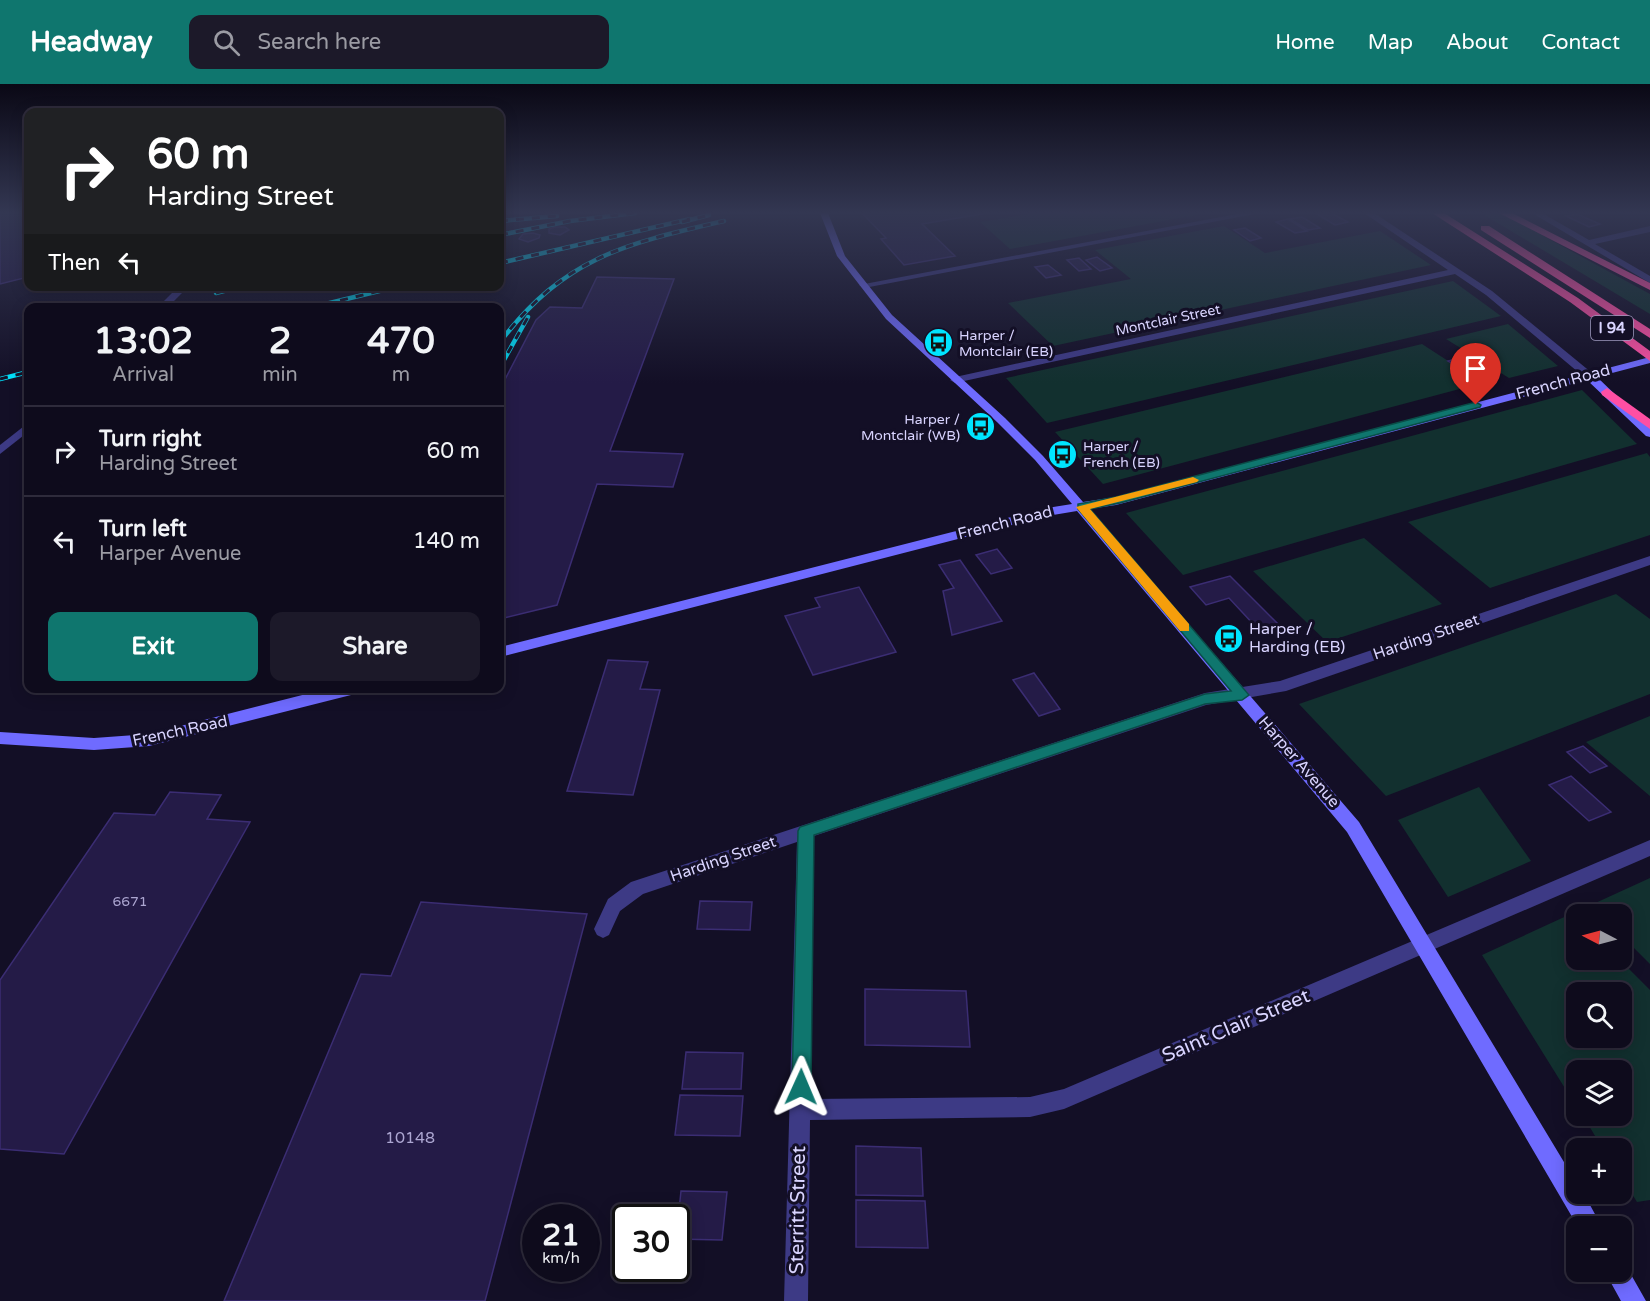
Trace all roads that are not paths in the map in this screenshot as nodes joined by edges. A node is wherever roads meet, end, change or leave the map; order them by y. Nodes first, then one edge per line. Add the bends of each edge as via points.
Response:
1 (852, 270) edge
2 (947, 270) edge
3 (1526, 270) edge
4 (1555, 270) edge
5 (1616, 270) edge
6 (1633, 270) edge
7 (1457, 271) joint
8 (1650, 280) edge
9 (864, 285) junction
10 (1650, 287) edge
11 (180, 291) edge
12 (166, 303) edge
13 (1650, 334) edge
14 (1650, 358) edge
15 (1588, 375) junction
16 (955, 380) junction
17 (1607, 392) junction
18 (1650, 425) edge
19 (24, 430) edge
20 (1650, 434) edge
21 (0, 451) edge
22 (1082, 507) junction
23 (1650, 560) edge
24 (504, 651) edge
25 (335, 693) edge
26 (1242, 695) junction
27 (0, 738) edge
28 (806, 831) junction
29 (1650, 848) edge
30 (603, 929) dead end
31 (1425, 946) junction
32 (801, 1110) junction
33 (1585, 1216) edge
34 (1623, 1282) edge
35 (796, 1301) edge
36 (1634, 1301) edge

1 - 9 street, Harper Avenue
2 - 9 street
3 - 14 highway, I 94 via 1574,300
4 - 13 highway, I 94
5 - 10 highway
6 - 8 street
7 - 15 street via 1519,316
7 - 16 street, Montclair Street
9 - 16 street, Harper Avenue via 908,337
11 - 12 street
14 - 15 street, French Road
15 - 17 street
15 - 22 street, French Road
16 - 22 street, Harper Avenue via 1021,438
17 - 18 highway
17 - 20 street
19 - 21 street
22 - 24 street, French Road via 1047,512
22 - 26 street, Harper Avenue
23 - 26 street, Harding Street via 1281,687
25 - 27 street, French Road via 148,740 94,744
26 - 28 street, Harding Street via 1205,699
26 - 31 street, Harper Avenue via 1353,827
28 - 30 street, Harding Street via 637,888 614,905
28 - 32 street, Sterritt Street
29 - 31 street, Saint Clair Street
31 - 32 street, Saint Clair Street via 1064,1099 1012,1108
31 - 33 street, Harper Avenue
32 - 35 street, Sterritt Street
34 - 36 street

